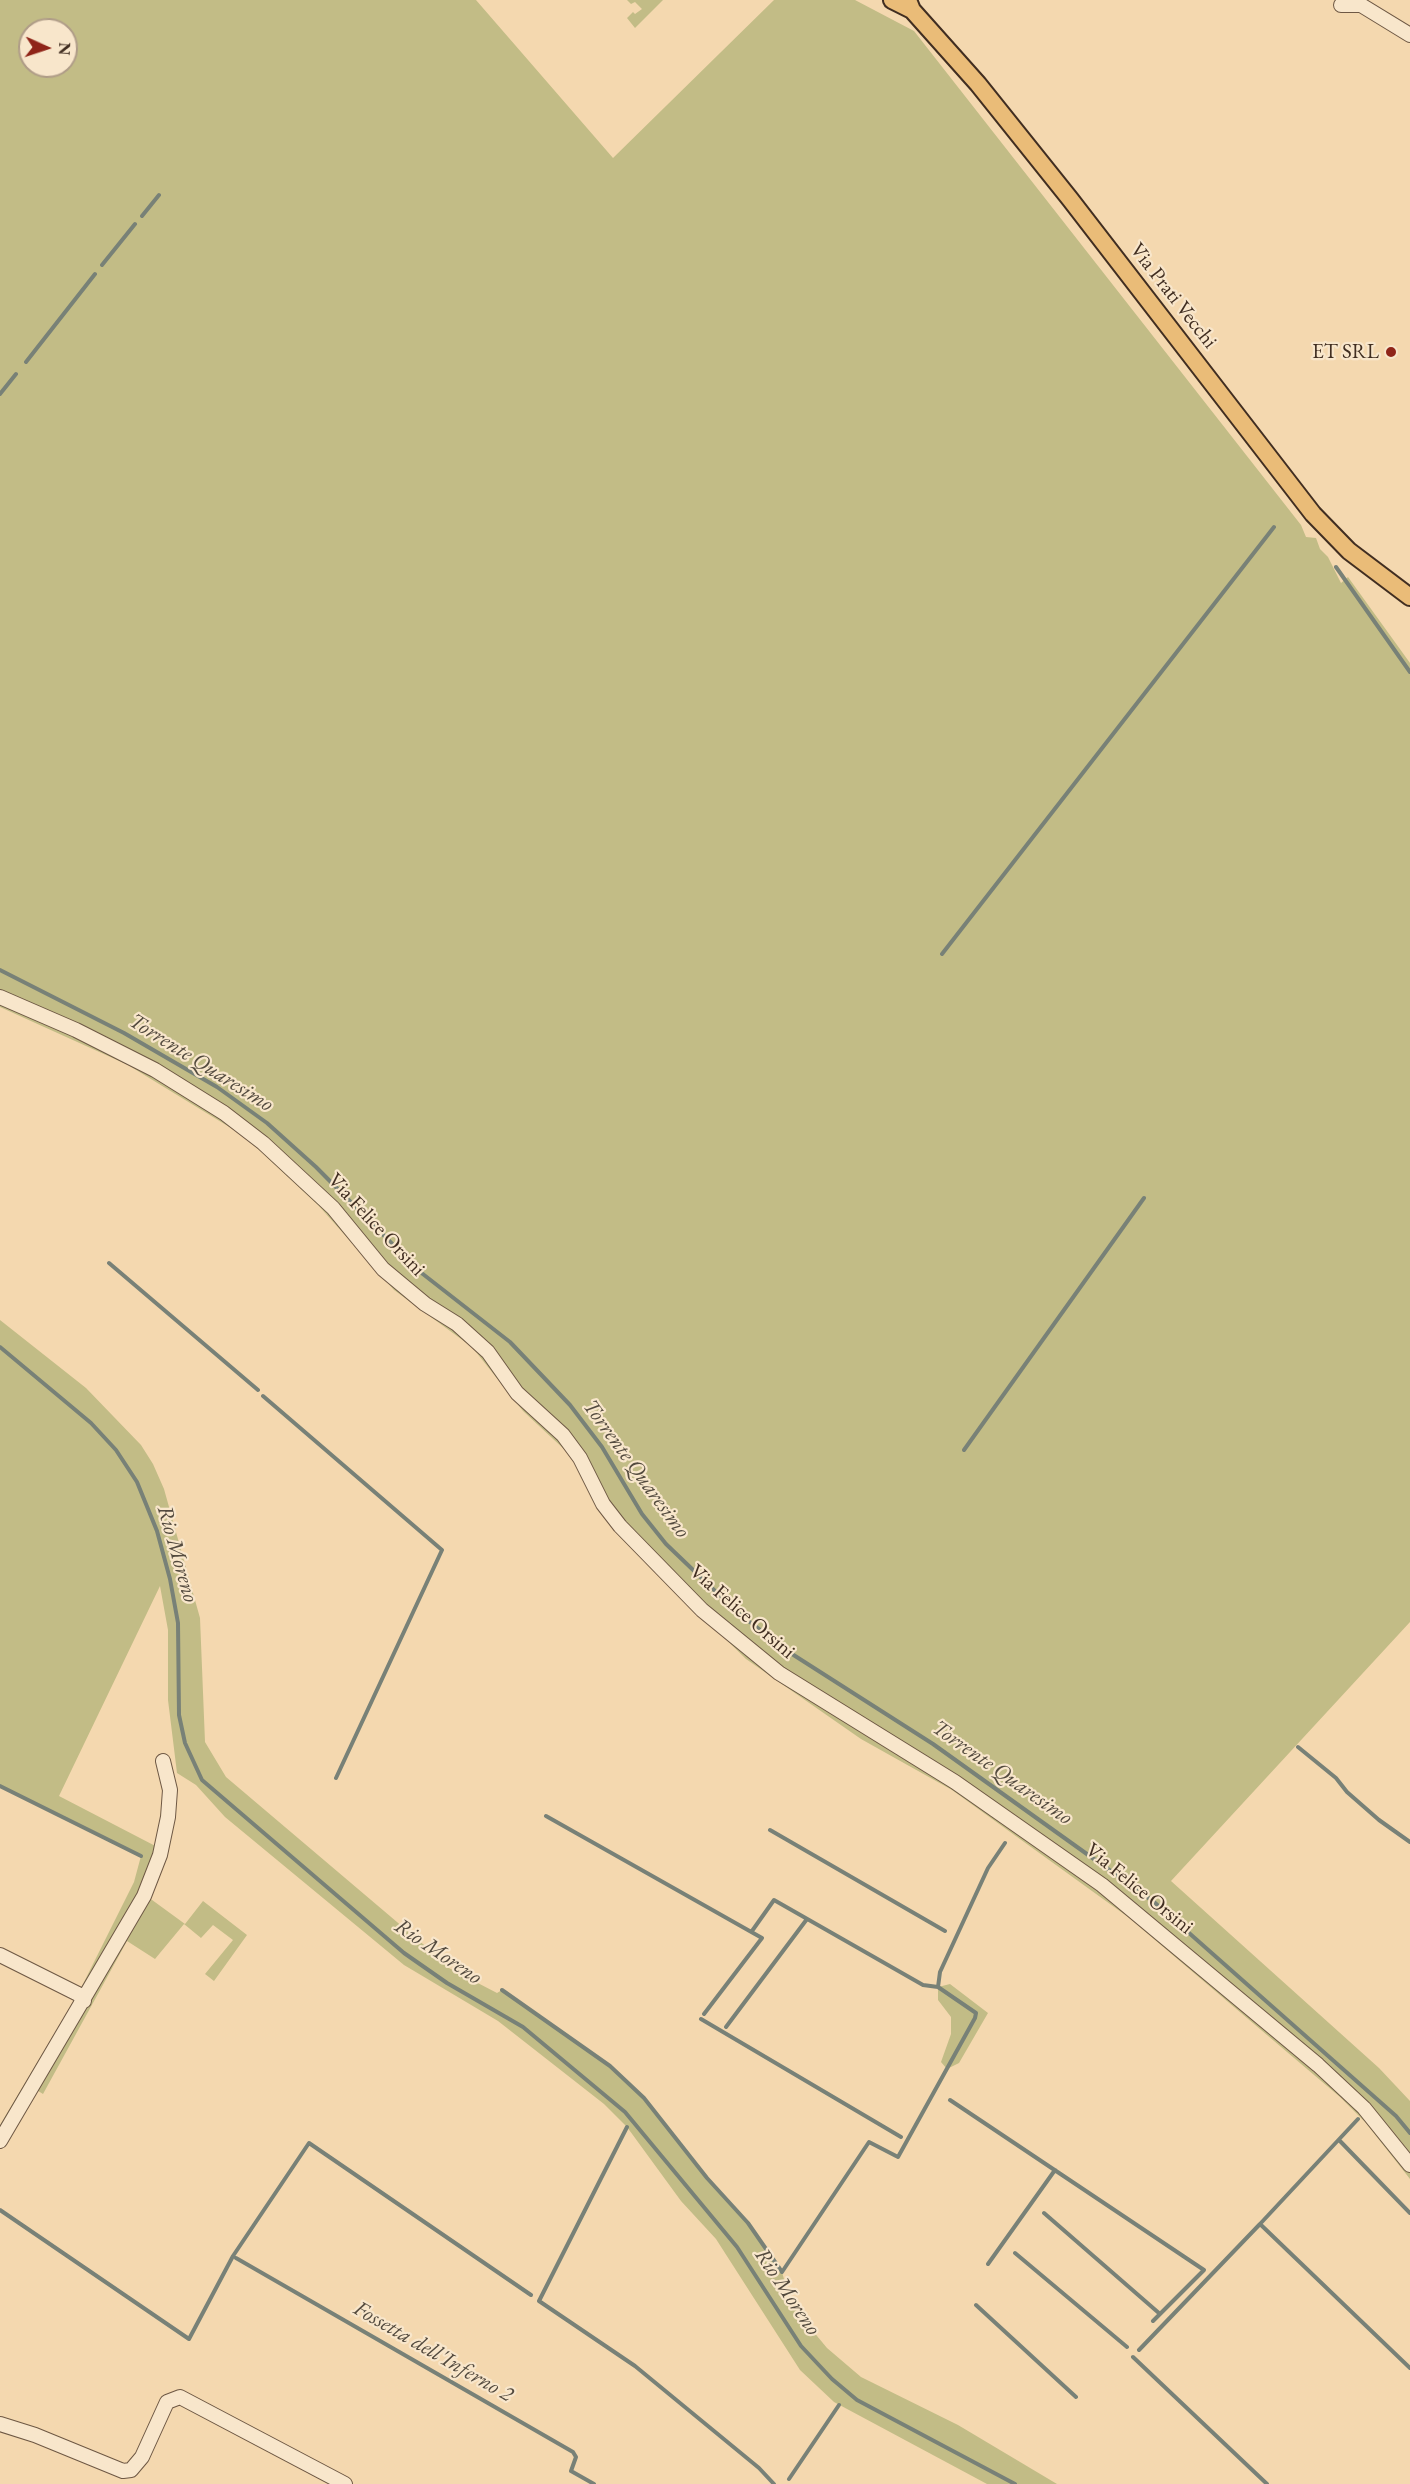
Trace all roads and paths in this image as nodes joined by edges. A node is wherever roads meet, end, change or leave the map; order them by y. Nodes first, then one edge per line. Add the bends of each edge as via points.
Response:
1 (892, 0) edge
2 (910, 5) edge
3 (1341, 5) dead end
4 (1410, 35) edge
5 (1410, 597) edge
6 (0, 997) edge
7 (163, 1761) dead end
8 (0, 1955) edge
9 (84, 2001) junction
10 (0, 2141) edge
11 (1410, 2164) edge
12 (0, 2424) edge
13 (345, 2484) edge

1 - 2 main road, Via Prati Vecchi
2 - 5 main road, Via Prati Vecchi via 1070,200 1313,514 1357,557
3 - 4 street via 1361,5
6 - 11 street, Via Felice Orsini via 154,1070 263,1143 333,1208 382,1269 425,1304 458,1324 488,1352 517,1394 562,1435 580,1458 603,1504 620,1526 716,1623 779,1673 955,1782 1102,1885 1318,2065 1364,2108
7 - 9 street via 170,1790 160,1855 144,1896
8 - 9 street via 78,1994
9 - 10 street
12 - 13 street via 123,2471 130,2470 142,2457 167,2402 180,2397

